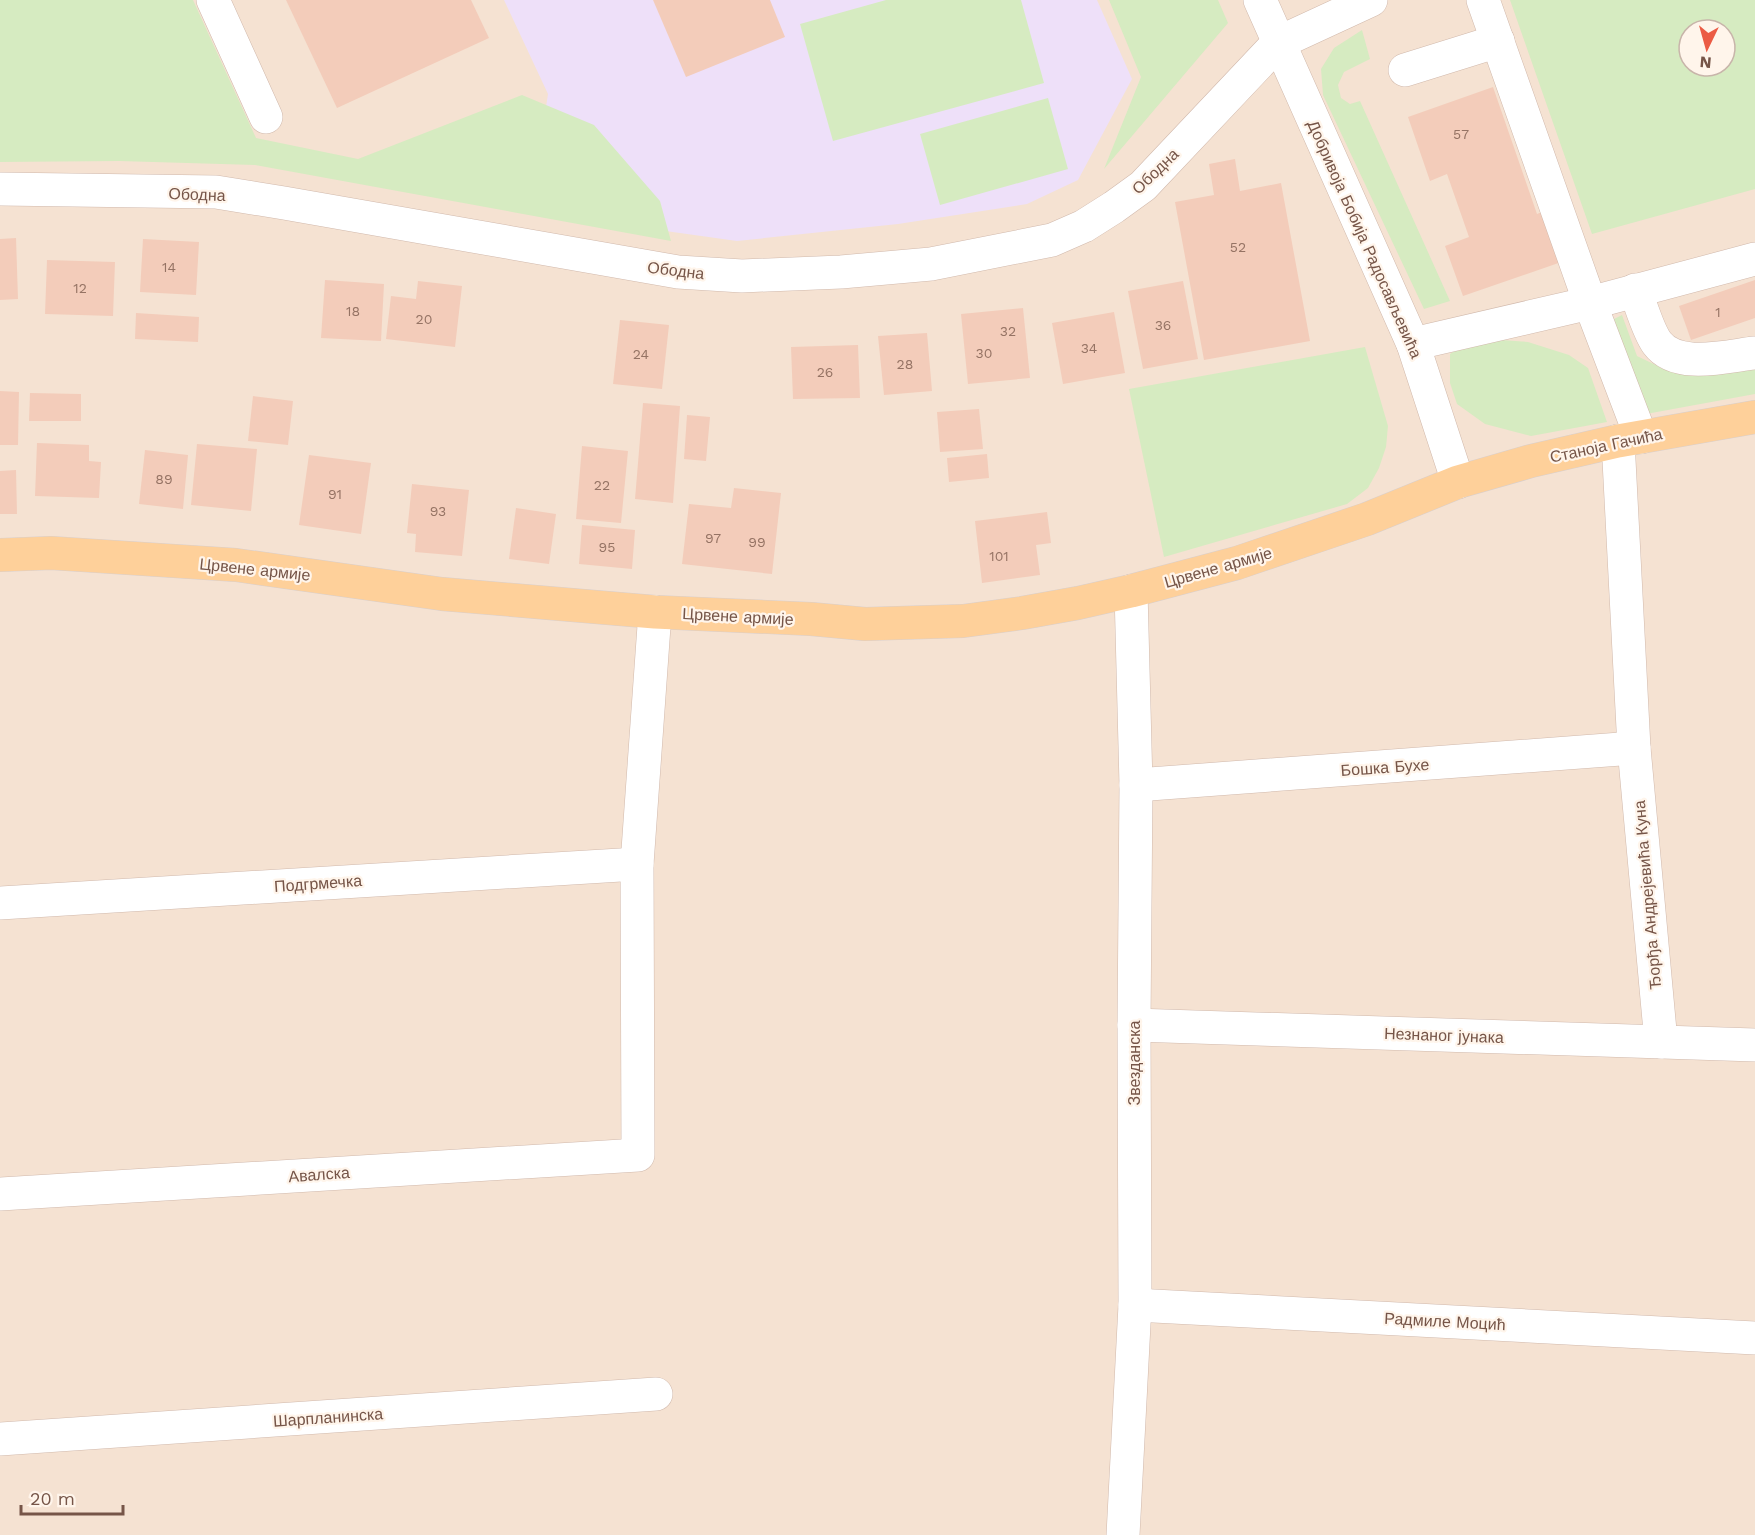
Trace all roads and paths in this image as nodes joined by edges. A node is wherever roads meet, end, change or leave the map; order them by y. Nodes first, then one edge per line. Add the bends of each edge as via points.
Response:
1 (213, 0) edge
2 (1260, 0) edge
3 (1371, 0) edge
4 (1484, 0) edge
5 (1498, 41) junction
6 (1278, 43) junction
7 (1405, 70) dead end
8 (266, 117) dead end
9 (0, 189) edge
10 (1755, 259) edge
11 (1635, 290) junction
12 (1590, 303) junction
13 (1413, 344) junction
14 (1755, 353) edge
15 (1755, 417) edge
16 (1629, 439) junction
17 (1458, 482) junction
18 (0, 555) edge
19 (1131, 591) junction
20 (655, 612) junction
21 (1634, 748) junction
22 (1136, 785) junction
23 (637, 864) junction
24 (0, 903) edge
25 (1134, 1025) junction
26 (1661, 1042) junction
27 (1755, 1045) edge
28 (0, 1194) edge
29 (1135, 1305) junction
30 (1755, 1338) edge
31 (656, 1394) dead end
32 (0, 1439) edge
33 (1123, 1535) edge

1 - 8 street
2 - 6 street, Добривоја Бобија Радосављевића
3 - 6 street
4 - 5 street, Ђорђа Андрејевића Куна
5 - 7 street
5 - 12 street, Ђорђа Андрејевића Куна
6 - 9 street, Ободна via 1143,186 1114,207 1052,240 931,264 742,276 678,272 216,192
6 - 13 street, Добривоја Бобија Радосављевића
10 - 11 street
11 - 12 street
11 - 14 street via 1656,341 1665,352 1687,359
12 - 13 street
12 - 16 street, Ђорђа Андрејевића Куна
13 - 17 street, Добривоја Бобија Радосављевића
15 - 16 main road, Станоја Гачића
16 - 17 main road, Станоја Гачића
16 - 21 street, Ђорђа Андрејевића Куна
17 - 19 main road, Црвене армије via 1368,519 1237,563
18 - 20 main road, Црвене армије via 51,553 236,565 442,594
19 - 20 main road, Црвене армије via 1022,613 906,624
19 - 22 street, Звезданска
20 - 23 street
21 - 22 street, Бошка Бухе
21 - 26 street, Ђорђа Андрејевића Куна
22 - 25 street, Звезданска
23 - 24 street, Подгрмечка
23 - 28 street, Авалска via 638,1155
25 - 26 street, Незнаног јунака
25 - 29 street, Звезданска
26 - 27 street, Незнаног јунака
29 - 30 street, Радмиле Моцић
29 - 33 street, Звезданска
31 - 32 street, Шарпланинска

